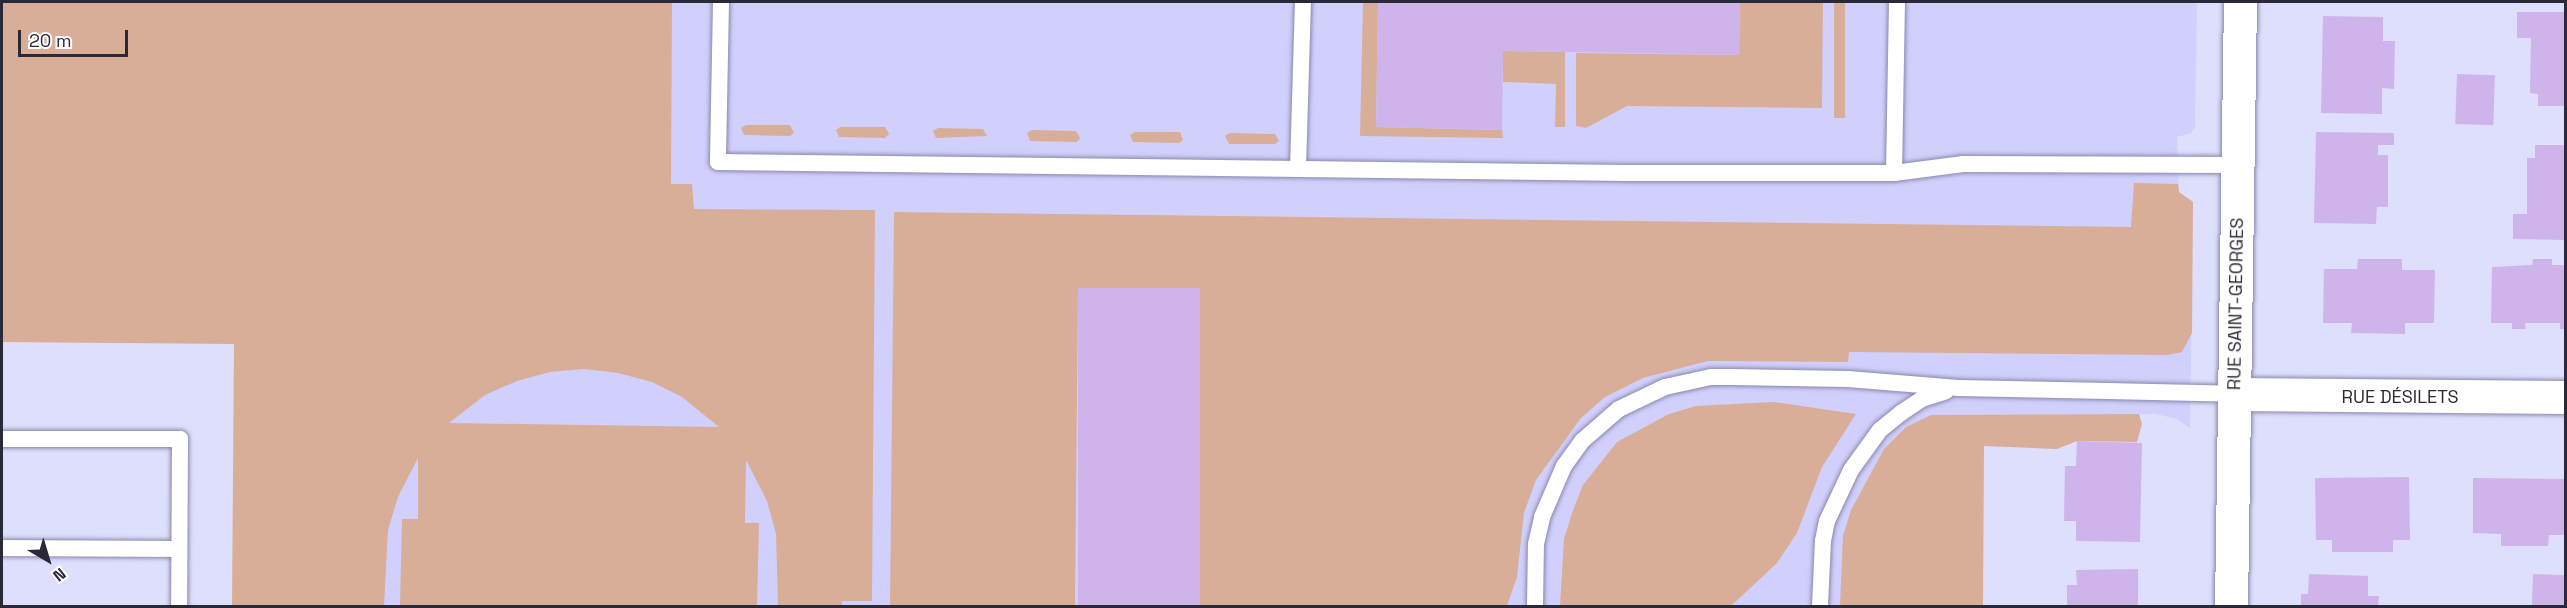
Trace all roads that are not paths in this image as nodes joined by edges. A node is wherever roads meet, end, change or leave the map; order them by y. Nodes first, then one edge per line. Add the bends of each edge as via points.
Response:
1 (721, 2) edge
2 (1303, 2) edge
3 (1897, 2) edge
4 (2240, 2) edge
5 (2237, 165) junction
6 (1298, 170) junction
7 (1894, 173) junction
8 (1959, 388) junction
9 (2234, 394) junction
10 (2565, 397) edge
11 (2, 439) edge
12 (2, 548) edge
13 (179, 549) junction
14 (179, 606) edge
15 (1535, 606) edge
16 (1820, 606) edge
17 (2231, 606) edge

1 - 6 lane via 718,162
2 - 6 lane
3 - 7 lane
4 - 5 street, RUE SAINT-GEORGES
5 - 7 lane via 1963,164
5 - 9 street, RUE SAINT-GEORGES
6 - 7 lane
8 - 9 lane
8 - 15 lane via 1711,376 1644,396 1601,424 1564,466 1542,517 1536,544
8 - 16 lane via 1922,399 1901,413 1873,439 1851,470 1822,541
9 - 10 street, RUE DÉSILETS
9 - 17 street, RUE SAINT-GEORGES
11 - 13 lane via 180,439
12 - 13 lane
13 - 14 lane

